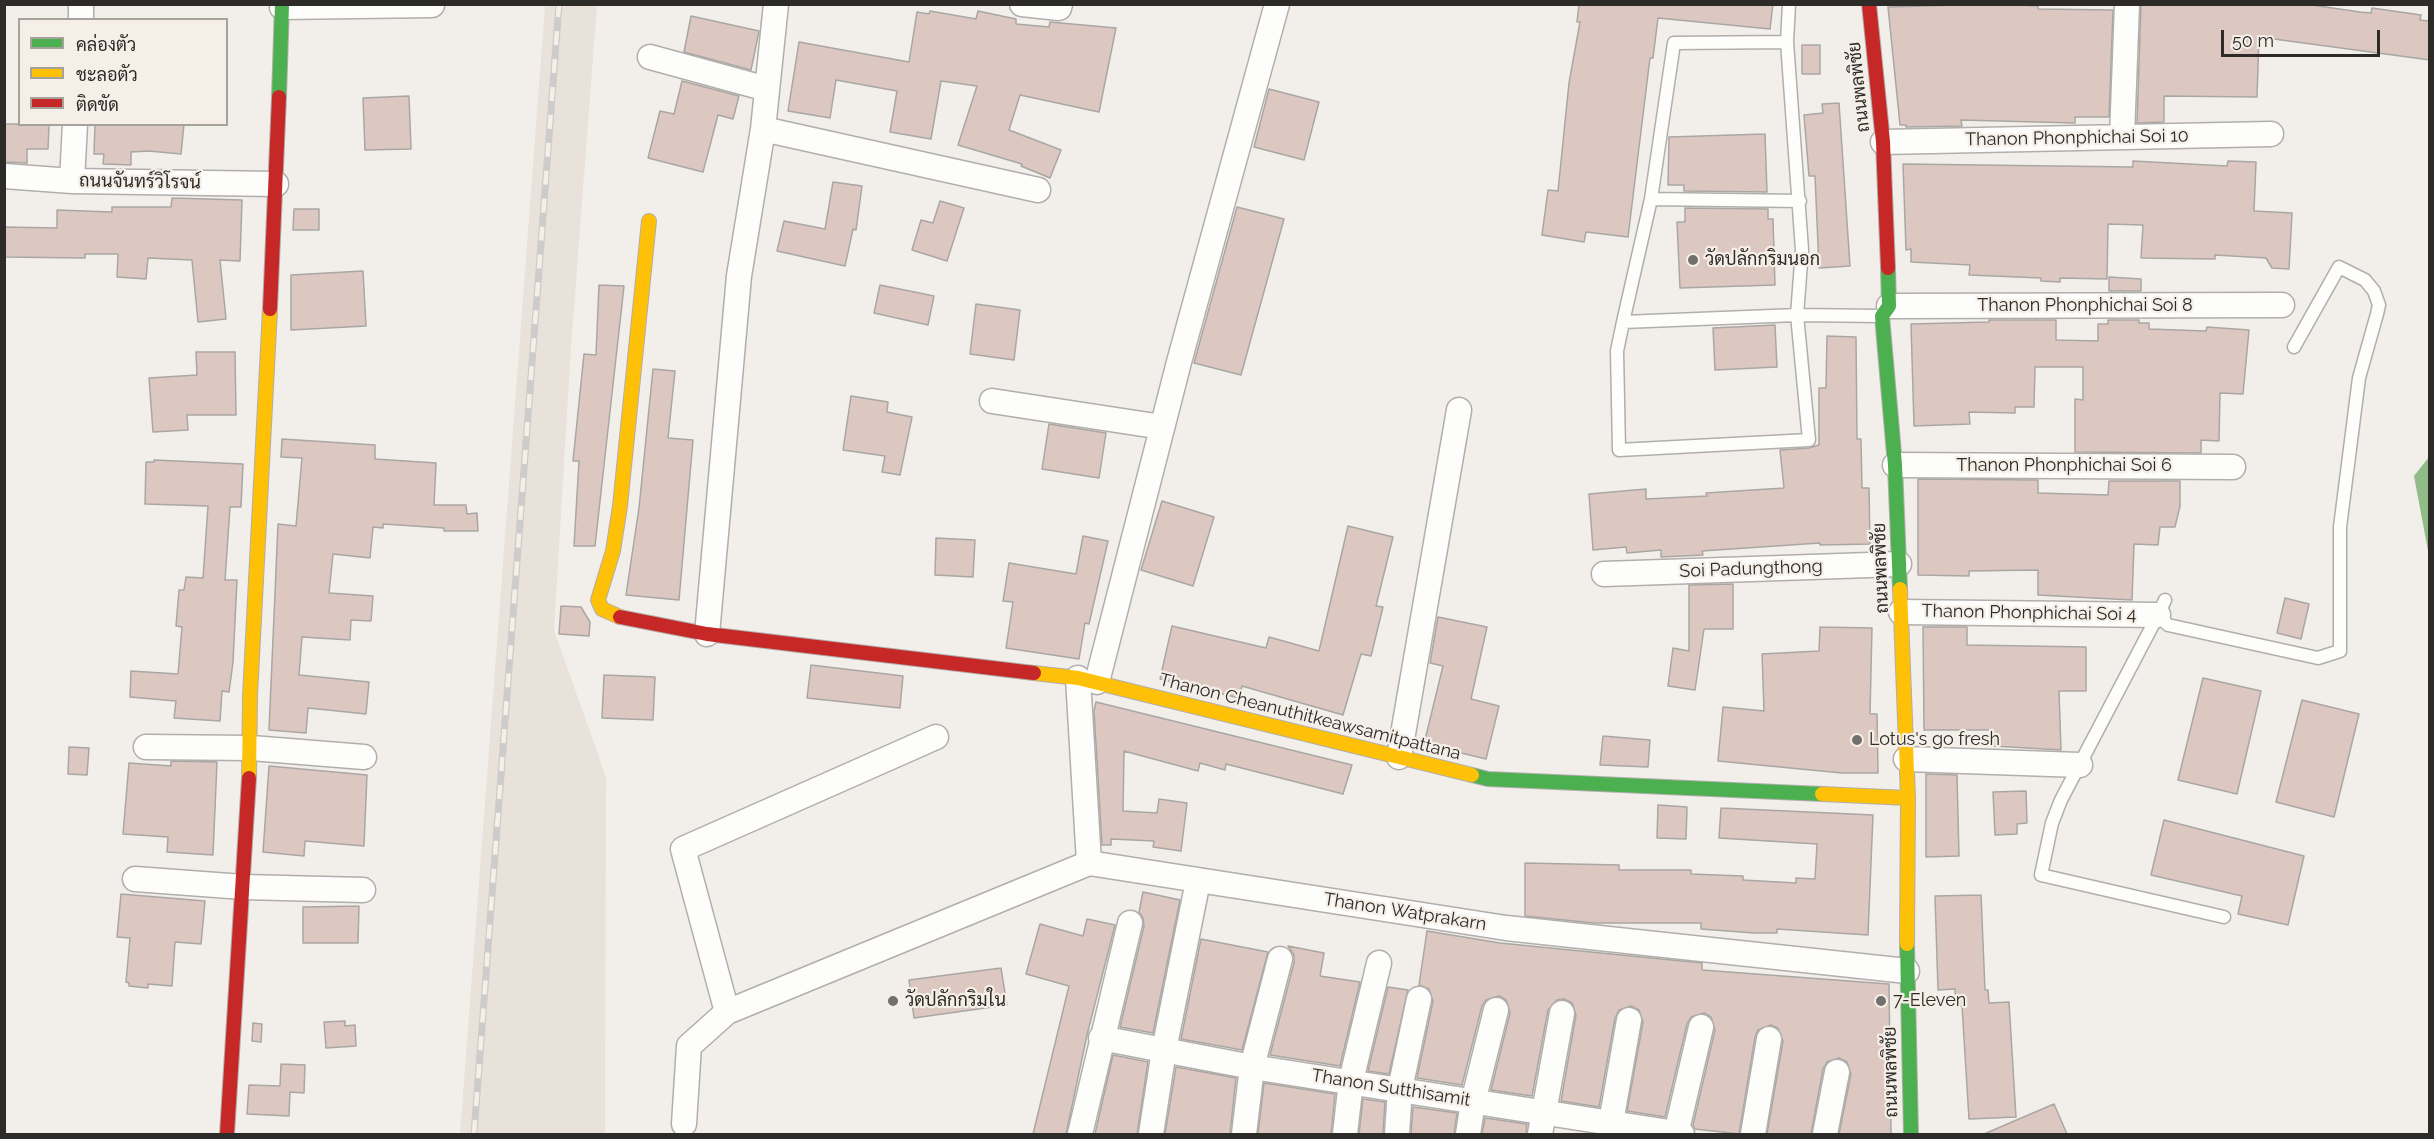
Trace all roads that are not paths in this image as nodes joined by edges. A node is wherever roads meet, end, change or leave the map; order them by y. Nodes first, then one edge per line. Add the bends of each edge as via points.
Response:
1 (776, 4) edge
2 (1022, 4) edge
3 (1060, 4) edge
4 (1277, 4) edge
5 (1790, 4) edge
6 (1869, 4) edge
7 (2127, 4) edge
8 (432, 5) edge
9 (282, 6) edge
10 (1786, 42) junction
11 (650, 57) dead end
12 (767, 89) junction
13 (75, 126) edge
14 (763, 129) junction
15 (2271, 134) dead end
16 (2122, 137) junction
17 (1883, 142) junction
18 (4, 176) edge
19 (72, 181) junction
20 (276, 184) junction
21 (1038, 190) dead end
22 (1651, 199) junction
23 (1800, 201) junction
24 (649, 221) dead end
25 (2282, 305) dead end
26 (1885, 311) junction
27 (1797, 315) junction
28 (1623, 322) junction
29 (2294, 347) dead end
30 (992, 401) dead end
31 (1459, 410) dead end
32 (1162, 427) junction
33 (1895, 465) junction
34 (2233, 467) dead end
35 (1899, 564) junction
36 (1604, 574) dead end
37 (2162, 608) junction
38 (1901, 612) junction
39 (707, 634) junction
40 (1088, 680) junction
41 (936, 737) dead end
42 (146, 747) dead end
43 (251, 748) junction
44 (364, 756) dead end
45 (1399, 757) junction
46 (1906, 759) junction
47 (2080, 765) junction
48 (1908, 798) junction
49 (1089, 863) junction
50 (135, 879) dead end
51 (1198, 881) junction
52 (243, 887) junction
53 (363, 890) dead end
54 (2224, 917) dead end
55 (1130, 923) dead end
56 (1280, 959) dead end
57 (1379, 963) dead end
58 (1907, 971) junction
59 (1419, 999) dead end
60 (1496, 1010) dead end
61 (727, 1012) junction
62 (1562, 1013) dead end
63 (1629, 1020) dead end
64 (1701, 1027) dead end
65 (1101, 1038) junction
66 (1769, 1040) dead end
67 (1164, 1050) junction
68 (1252, 1067) junction
69 (1837, 1072) dead end
70 (1351, 1081) junction
71 (1400, 1089) junction
72 (1473, 1102) junction
73 (1541, 1123) edge
74 (684, 1124) dead end
75 (1610, 1129) edge
76 (227, 1134) edge
77 (1080, 1134) edge
78 (1151, 1134) edge
79 (1244, 1134) edge
80 (1345, 1134) edge
81 (1397, 1134) edge
82 (1468, 1134) edge
83 (1678, 1134) edge
84 (1753, 1134) edge
85 (1825, 1134) edge
86 (1911, 1134) edge

1 - 12 street
2 - 3 street via 1059,8
4 - 32 street
5 - 10 lane
6 - 17 street, ถนนพลพิชัย
7 - 16 street
8 - 9 street
9 - 20 street
10 - 22 lane via 1674,43
10 - 23 lane
11 - 12 street
12 - 14 street
13 - 19 street
14 - 21 street
14 - 39 street via 738,276
15 - 16 street, Thanon Phonphichai Soi 10
16 - 17 street, Thanon Phonphichai Soi 10
17 - 26 street, ถนนพลพิชัย
18 - 19 street, ถนนจันทร์วิโรจน์
19 - 20 street, ถนนจันทร์วิโรจน์
20 - 43 street via 250,696
22 - 23 lane
22 - 28 lane
23 - 27 lane via 1802,249
24 - 39 street, Thanon Cheanuthitkeawsamitpattana via 620,506 613,551 598,600 602,609 625,619
25 - 26 street, Thanon Phonphichai Soi 8
26 - 27 lane
26 - 33 street, ถนนพลพิชัย
27 - 28 lane
27 - 28 lane via 1809,440 1619,450 1617,351
29 - 37 lane via 2339,267 2365,280 2374,291 2379,305 2359,378 2340,527 2340,651 2318,658 2168,625
30 - 32 street
31 - 45 street
32 - 40 street
33 - 34 street, Thanon Phonphichai Soi 6
33 - 35 street, ถนนพลพิชัย
35 - 36 street, Soi Padungthong
35 - 38 street, ถนนพลพิชัย
37 - 38 street, Thanon Phonphichai Soi 4
37 - 47 lane
38 - 46 street, ถนนพลพิชัย
39 - 40 street, Thanon Cheanuthitkeawsamitpattana
40 - 45 street, Thanon Cheanuthitkeawsamitpattana
40 - 49 street
41 - 61 street via 683,849
42 - 43 street
43 - 44 street
43 - 52 street
45 - 48 street, Thanon Cheanuthitkeawsamitpattana via 1488,779
46 - 47 street
46 - 48 street, ถนนพลพิชัย
47 - 54 lane via 2052,823 2041,875
48 - 58 street, ถนนพลพิชัย
49 - 51 street, Thanon Watprakarn
49 - 61 street
50 - 52 street
51 - 58 street, Thanon Watprakarn via 1506,928
51 - 67 street
52 - 53 street
52 - 76 street
55 - 65 street
56 - 68 street
57 - 70 street
58 - 86 street, ถนนพลพิชัย
59 - 71 street
60 - 72 street
61 - 74 street via 689,1046
62 - 73 street
63 - 75 street
64 - 83 street
65 - 67 street, Thanon Sutthisamit
65 - 77 street
66 - 84 street
67 - 68 street, Thanon Sutthisamit
67 - 78 street
68 - 70 street, Thanon Sutthisamit
68 - 79 street
69 - 85 street
70 - 71 street, Thanon Sutthisamit
70 - 80 street
71 - 72 street, Thanon Sutthisamit
71 - 81 street
72 - 73 street, Thanon Sutthisamit
72 - 82 street
73 - 75 street, Thanon Sutthisamit
75 - 83 street, Thanon Sutthisamit

